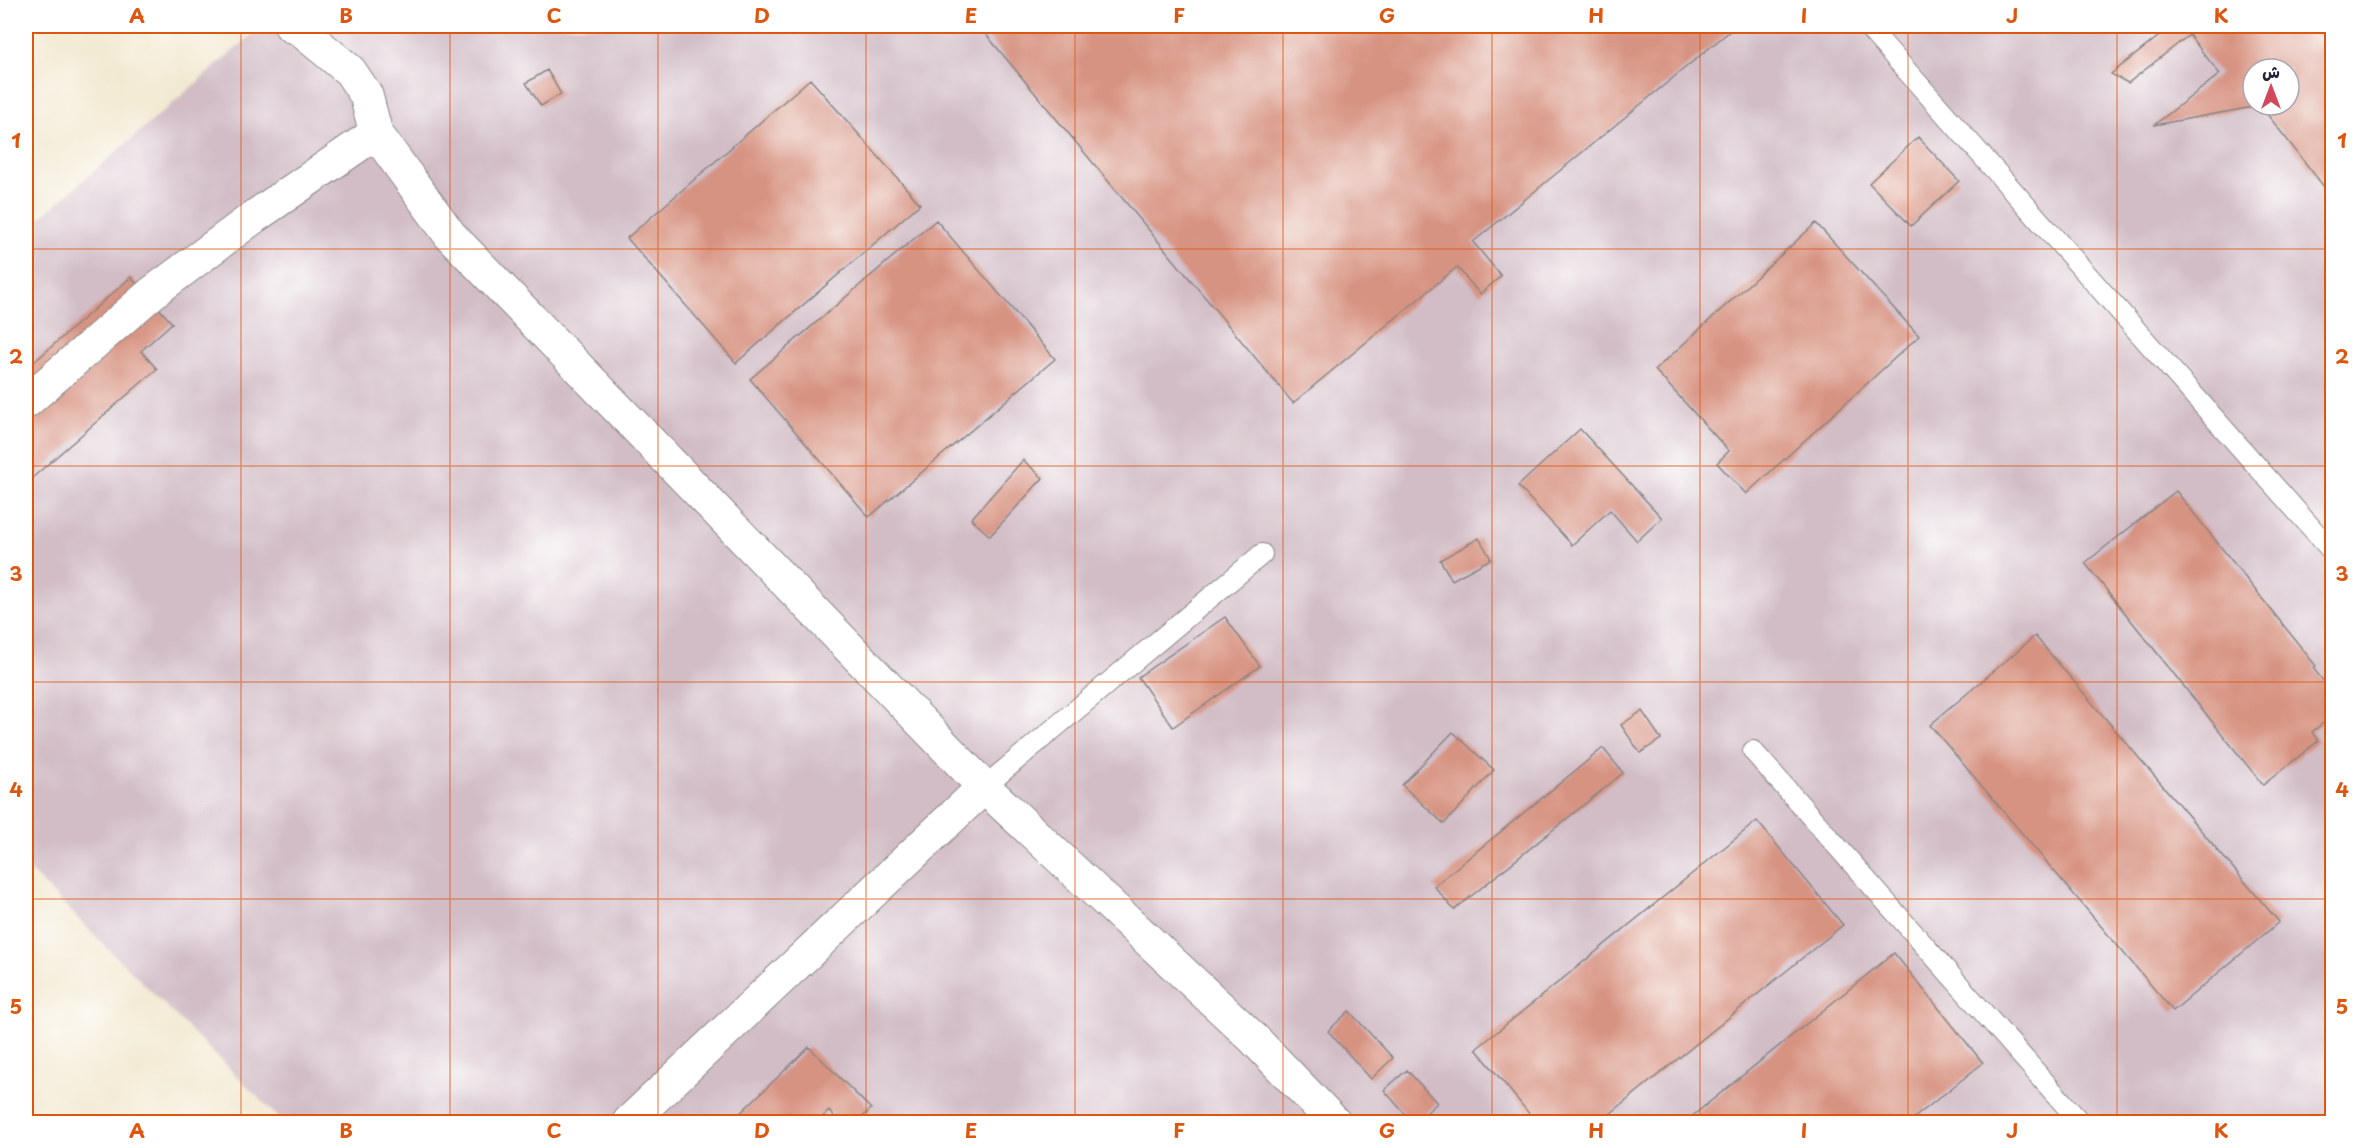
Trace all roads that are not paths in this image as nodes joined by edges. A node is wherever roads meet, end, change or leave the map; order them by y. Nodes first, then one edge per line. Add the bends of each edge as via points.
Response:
1 (291, 26) edge
2 (1867, 26) edge
3 (376, 133) junction
4 (26, 402) edge
5 (2332, 551) edge
6 (1262, 554) dead end
7 (1753, 751) dead end
8 (984, 787) junction
9 (629, 1122) edge
10 (1334, 1122) edge
11 (2080, 1122) edge

1 - 3 street via 350,71 366,94
2 - 5 lane
3 - 4 street via 152,293
3 - 8 street via 450,235
6 - 8 lane
7 - 11 lane
8 - 9 street
8 - 10 street via 1254,1039

